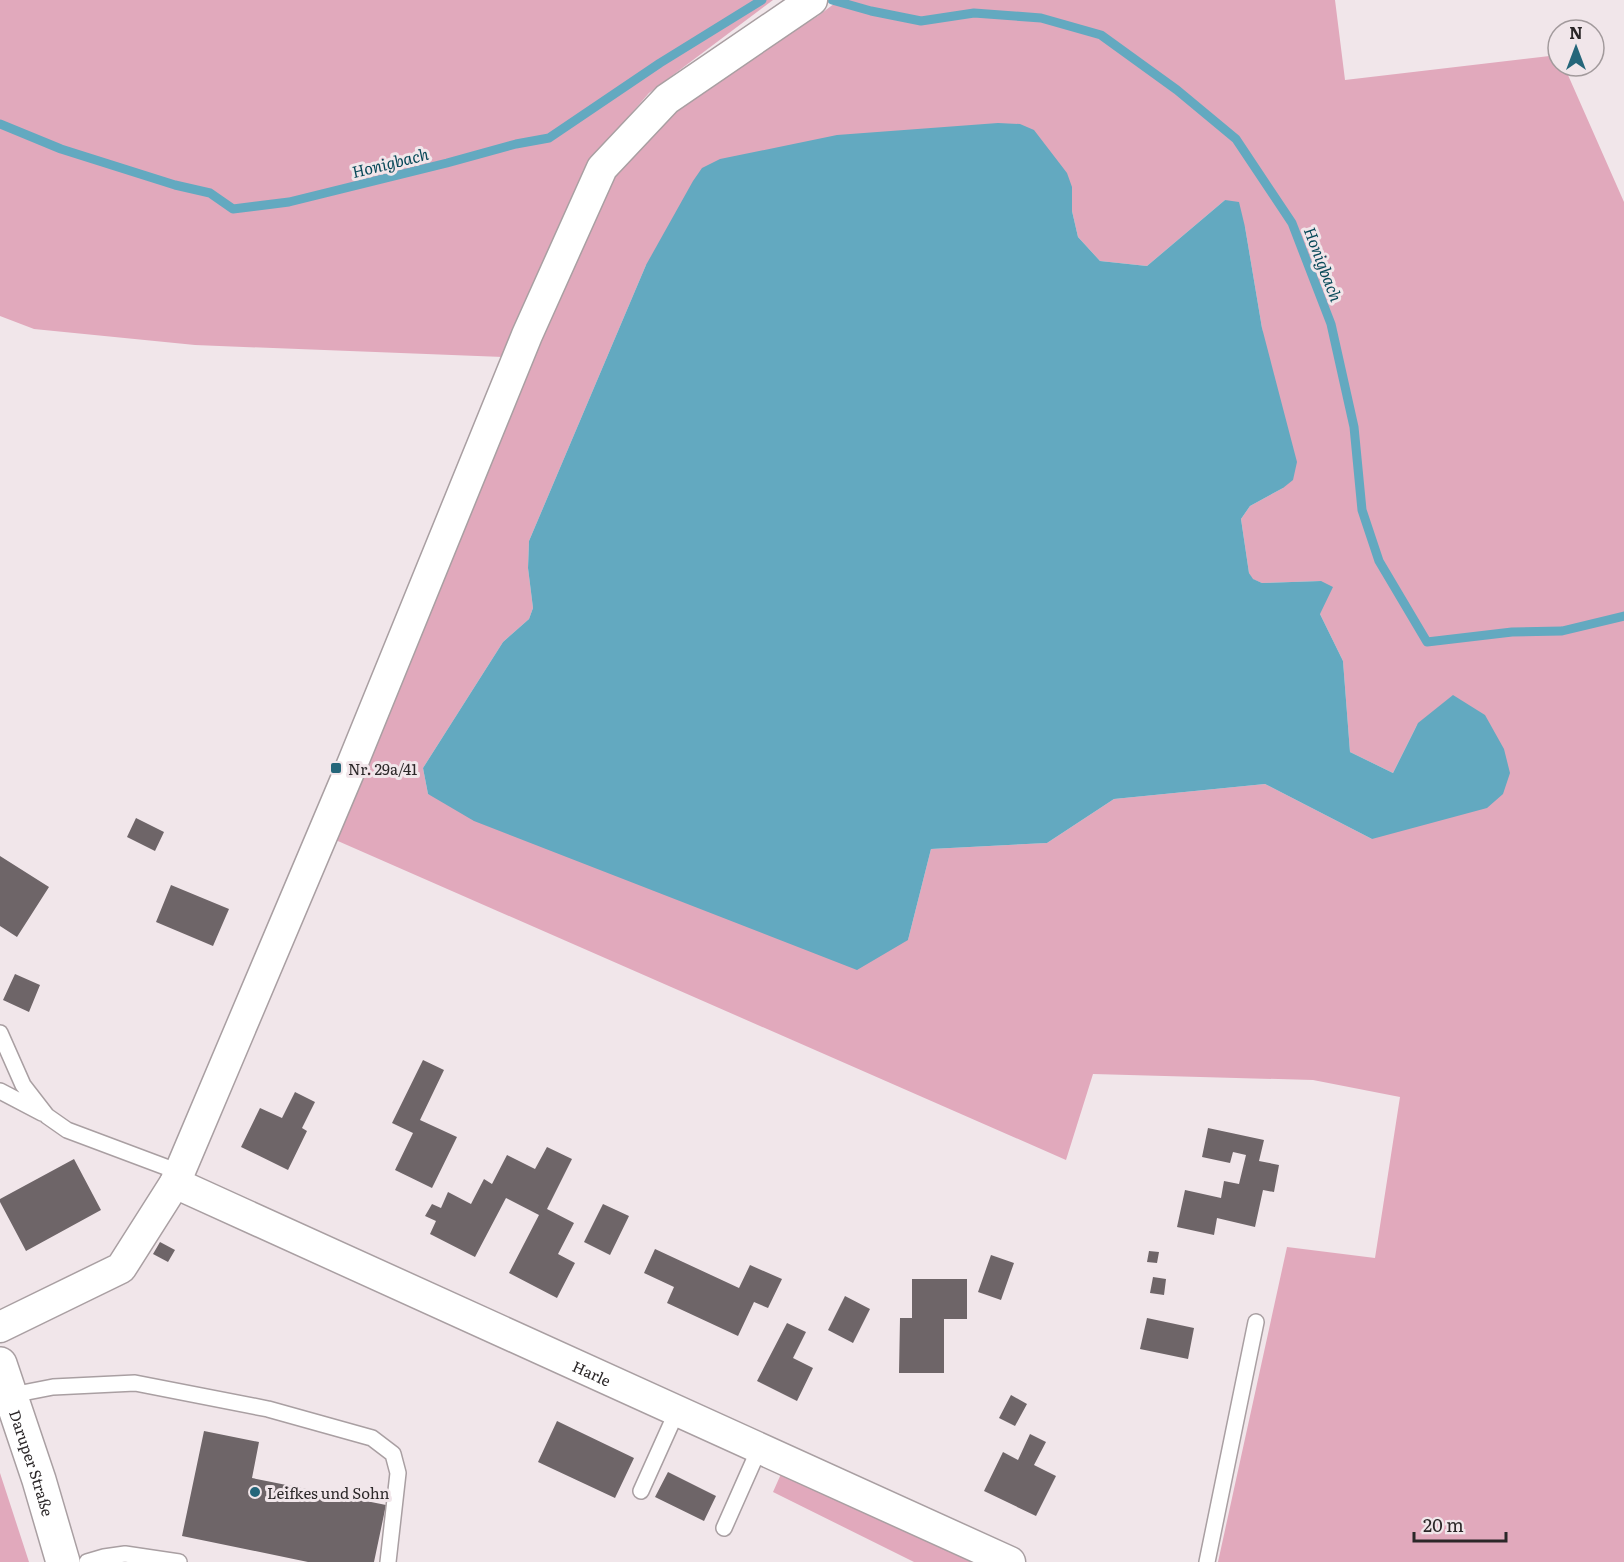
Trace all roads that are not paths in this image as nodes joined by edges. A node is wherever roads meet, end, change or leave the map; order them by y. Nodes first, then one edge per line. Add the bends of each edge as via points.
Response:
1 (804, 6) edge
2 (0, 1032) edge
3 (0, 1090) edge
4 (47, 1116) junction
5 (177, 1178) junction
6 (1256, 1322) dead end
7 (0, 1327) edge
8 (0, 1364) edge
9 (12, 1395) junction
10 (676, 1411) junction
11 (759, 1449) junction
12 (641, 1491) dead end
13 (724, 1528) dead end
14 (63, 1562) edge
15 (87, 1562) edge
16 (179, 1562) edge
17 (388, 1562) edge
18 (1010, 1562) edge
19 (1207, 1562) edge

1 - 5 street via 667,99 602,168 527,335 349,772
2 - 4 lane via 23,1085
3 - 4 lane
4 - 5 lane via 67,1130
5 - 7 street via 122,1268
5 - 10 street, Harle
6 - 19 lane
8 - 9 street, Daruper Straße
9 - 14 street, Daruper Straße
9 - 17 lane via 53,1387 135,1383 268,1409 372,1438 393,1454 399,1473
10 - 11 street, Harle
10 - 12 lane
11 - 13 lane
11 - 18 street, Harle
15 - 16 lane via 125,1554

